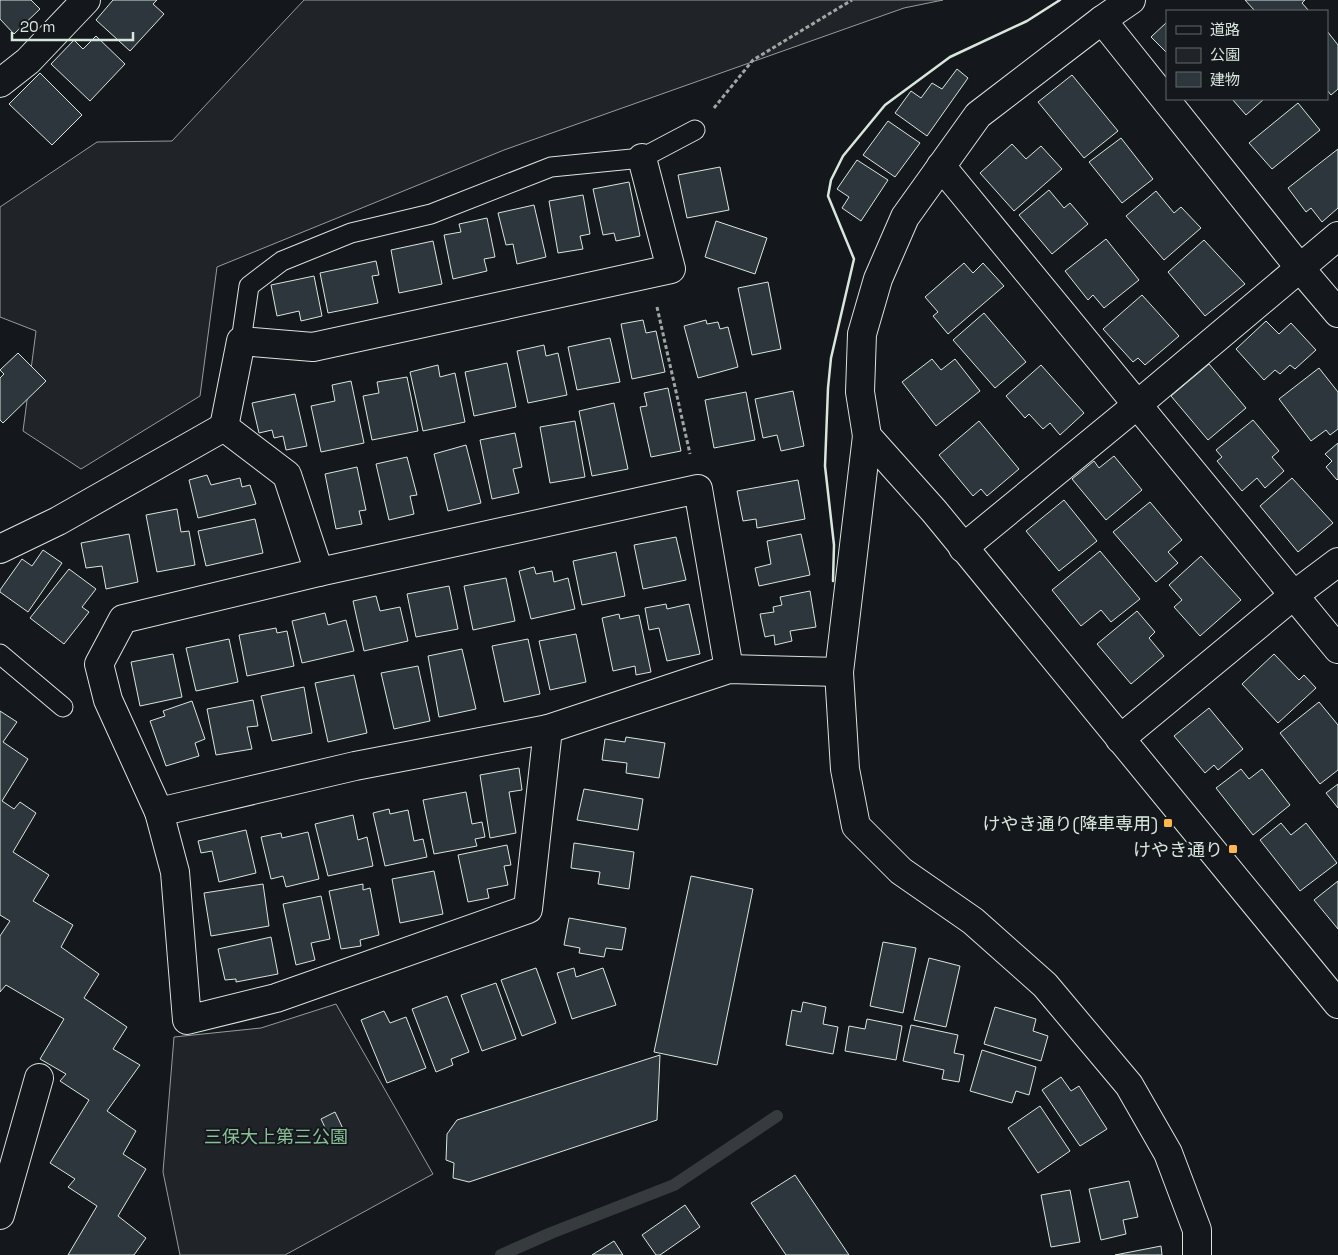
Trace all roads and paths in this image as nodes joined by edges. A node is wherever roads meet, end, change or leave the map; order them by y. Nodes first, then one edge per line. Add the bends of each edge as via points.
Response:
1 (86, 0) edge
2 (852, 0) edge
3 (1131, 0) edge
4 (1102, 20) junction
5 (0, 83) edge
6 (695, 130) joint
7 (642, 158) junction
8 (941, 166) junction
9 (1338, 236) edge
10 (1299, 267) junction
11 (671, 269) junction
12 (1338, 313) edge
13 (241, 340) junction
14 (1137, 405) junction
15 (224, 427) junction
16 (867, 436) junction
17 (698, 489) junction
18 (963, 548) junction
19 (0, 549) edge
20 (1338, 562) edge
21 (319, 572) junction
22 (1294, 595) junction
23 (1338, 649) edge
24 (0, 654) edge
25 (729, 669) junction
26 (839, 672) junction
27 (63, 707) dead end
28 (548, 729) junction
29 (1120, 739) junction
30 (159, 812) junction
31 (1338, 1004) edge
32 (39, 1078) dead end
33 (0, 1215) edge
34 (1197, 1255) edge

1 - 5 street via 28,60
2 - 6 path via 753,60
3 - 4 street
4 - 8 street via 978,115
4 - 10 street
6 - 7 lane
7 - 11 street
7 - 13 lane via 550,167 431,214 351,233 282,261 249,286
8 - 14 street
8 - 16 street via 905,216 878,279 862,334 860,392
9 - 10 street
10 - 12 street
10 - 14 street
11 - 13 street via 313,346
11 - 17 path via 653,286
13 - 15 street
14 - 18 street
14 - 22 street
15 - 19 street via 58,521
15 - 21 street via 287,474
16 - 18 street
16 - 26 street
17 - 21 street
17 - 25 street
18 - 29 street
20 - 22 street
21 - 30 street via 123,619 99,664 108,700
22 - 23 street
22 - 29 street
24 - 27 lane
25 - 26 street
25 - 28 street
26 - 34 street via 845,769 856,826 901,871 973,921 1045,985 1129,1085 1168,1153 1197,1230
28 - 30 street via 355,766
28 - 30 street via 528,909 276,998 187,1020 175,872
29 - 31 street
32 - 33 street

